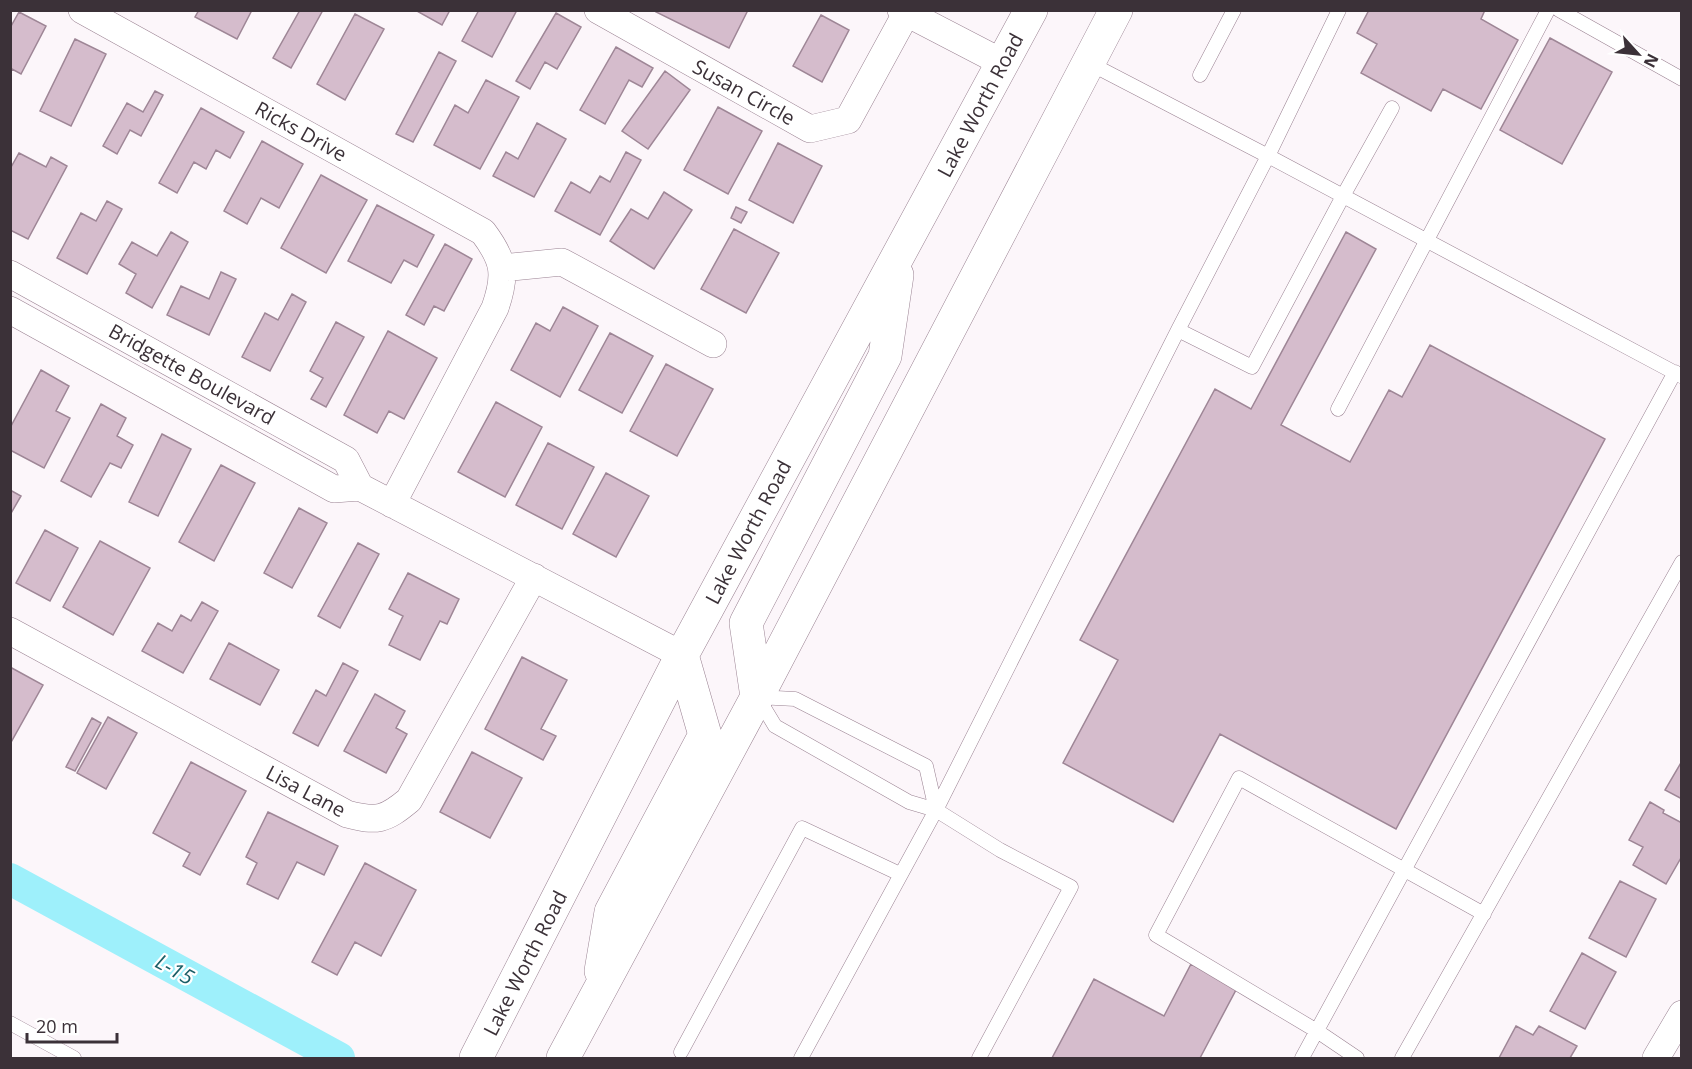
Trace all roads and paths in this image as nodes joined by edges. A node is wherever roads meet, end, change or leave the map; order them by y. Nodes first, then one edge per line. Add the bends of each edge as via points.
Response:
1 (82, 10) edge
2 (598, 10) edge
3 (1031, 10) edge
4 (1116, 10) edge
5 (1234, 10) edge
6 (1339, 10) edge
7 (1548, 10) edge
8 (1559, 10) edge
9 (905, 11) edge
10 (1003, 63) junction
11 (1089, 63) junction
12 (1200, 75) dead end
13 (1682, 80) edge
14 (1392, 108) dead end
15 (1268, 156) junction
16 (1343, 196) junction
17 (1426, 240) junction
18 (901, 250) junction
19 (502, 268) junction
20 (10, 274) edge
21 (10, 310) edge
22 (46, 311) junction
23 (1178, 330) junction
24 (713, 344) dead end
25 (1678, 374) edge
26 (1338, 409) dead end
27 (392, 504) junction
28 (1682, 562) edge
29 (534, 577) junction
30 (10, 631) edge
31 (682, 655) junction
32 (757, 697) junction
33 (936, 810) junction
34 (1404, 870) junction
35 (900, 874) junction
36 (1484, 914) junction
37 (596, 999) junction
38 (1682, 1014) edge
39 (10, 1023) edge
40 (1317, 1031) junction
41 (681, 1052) dead end
42 (478, 1055) edge
43 (74, 1059) edge
44 (563, 1059) edge
45 (801, 1059) edge
46 (980, 1059) edge
47 (1302, 1059) edge
48 (1357, 1059) edge
49 (1402, 1059) edge
50 (1656, 1059) edge

1 - 19 street, Ricks Drive via 483,231
2 - 9 street, Susan Circle via 810,129 848,120
3 - 10 main road, Lake Worth Road
4 - 11 main road
5 - 12 lane
6 - 15 lane
7 - 17 lane
8 - 13 lane
9 - 10 street
10 - 18 main road, Lake Worth Road
11 - 15 lane
11 - 32 main road
14 - 16 lane
15 - 16 lane
15 - 23 lane
16 - 17 lane
16 - 23 lane via 1252,367
17 - 25 lane
17 - 26 lane
18 - 31 main road, Lake Worth Road
18 - 32 main road via 885,356 746,623
19 - 24 street via 562,262
19 - 27 street, Ricks Drive via 502,289 495,308
20 - 22 street, Bridgette Boulevard
21 - 22 street, Bridgette Boulevard
22 - 27 street, Bridgette Boulevard via 346,459 360,487
23 - 33 lane
25 - 34 lane
27 - 29 street, Bridgette Boulevard
28 - 36 lane
29 - 30 street, Lisa Lane via 409,800 391,815 369,820 347,814
29 - 31 street, Bridgette Boulevard
31 - 37 main road via 705,735 611,912
31 - 42 main road, Lake Worth Road
32 - 33 lane via 775,726 909,802
32 - 33 lane via 795,699 927,766
32 - 37 main road
33 - 35 lane
33 - 46 lane via 1000,850 1071,887
34 - 36 lane
34 - 40 lane
34 - 40 lane via 1239,778 1156,935
35 - 41 lane via 802,828
35 - 45 lane
36 - 49 lane
37 - 44 main road
38 - 50 street
39 - 43 lane
40 - 47 lane
40 - 48 lane

